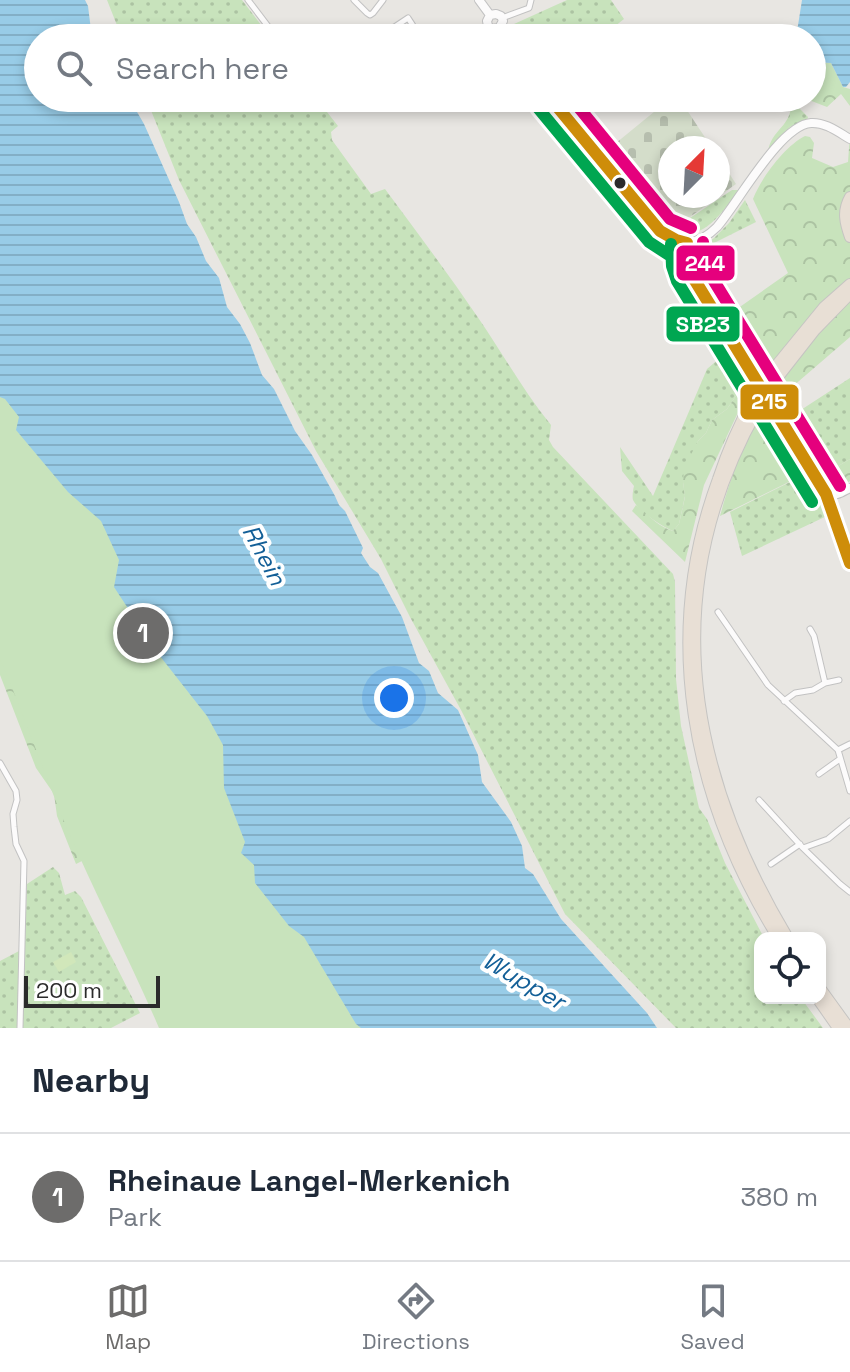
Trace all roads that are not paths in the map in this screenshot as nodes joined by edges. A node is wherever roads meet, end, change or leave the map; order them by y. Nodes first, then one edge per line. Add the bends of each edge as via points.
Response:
1 (248, 0) edge
2 (354, 0) edge
3 (383, 0) edge
4 (479, 0) edge
5 (531, 0) edge
6 (490, 15) junction
7 (502, 18) junction
8 (266, 24) edge
9 (488, 24) edge
10 (503, 24) edge
11 (562, 112) edge
12 (850, 139) edge
13 (850, 197) edge
14 (850, 237) edge
15 (687, 243) junction
16 (850, 274) edge
17 (847, 290) edge
18 (755, 405) junction
19 (850, 488) edge
20 (826, 494) junction
21 (850, 533) edge
22 (841, 534) junction
23 (850, 563) edge
24 (718, 612) dead end
25 (810, 629) dead end
26 (839, 680) dead end
27 (825, 683) junction
28 (784, 701) junction
29 (850, 744) edge
30 (838, 750) junction
31 (840, 759) junction
32 (0, 763) edge
33 (819, 774) dead end
34 (850, 791) edge
35 (759, 800) dead end
36 (850, 821) edge
37 (802, 846) junction
38 (771, 864) dead end
39 (850, 892) edge
40 (775, 932) edge
41 (785, 932) edge
42 (826, 996) edge
43 (821, 1004) edge
44 (20, 1028) edge
45 (838, 1028) edge
46 (849, 1028) edge

1 - 8 street
2 - 3 street via 370,15
4 - 6 street
5 - 7 street via 529,8
6 - 7 street
6 - 9 street
7 - 10 street
11 - 15 street via 660,231
12 - 15 street via 819,123 794,128 717,227
13 - 14 highway via 844,215
15 - 20 street via 691,274
16 - 17 highway
17 - 18 highway, bridge
18 - 40 highway via 733,439 701,532 691,582 688,662 697,737 713,797 737,859
18 - 41 highway via 712,521 698,592 695,661 701,718 726,814
19 - 20 street
20 - 22 street
21 - 22 street
22 - 23 street
24 - 28 street
25 - 27 street
26 - 27 street
27 - 28 street
28 - 30 street
29 - 30 street
30 - 31 street
31 - 33 street
31 - 34 street
32 - 44 street via 16,791 14,827 24,861
35 - 37 street
36 - 37 street via 828,839
37 - 38 street
37 - 39 street
42 - 46 highway
43 - 45 highway

